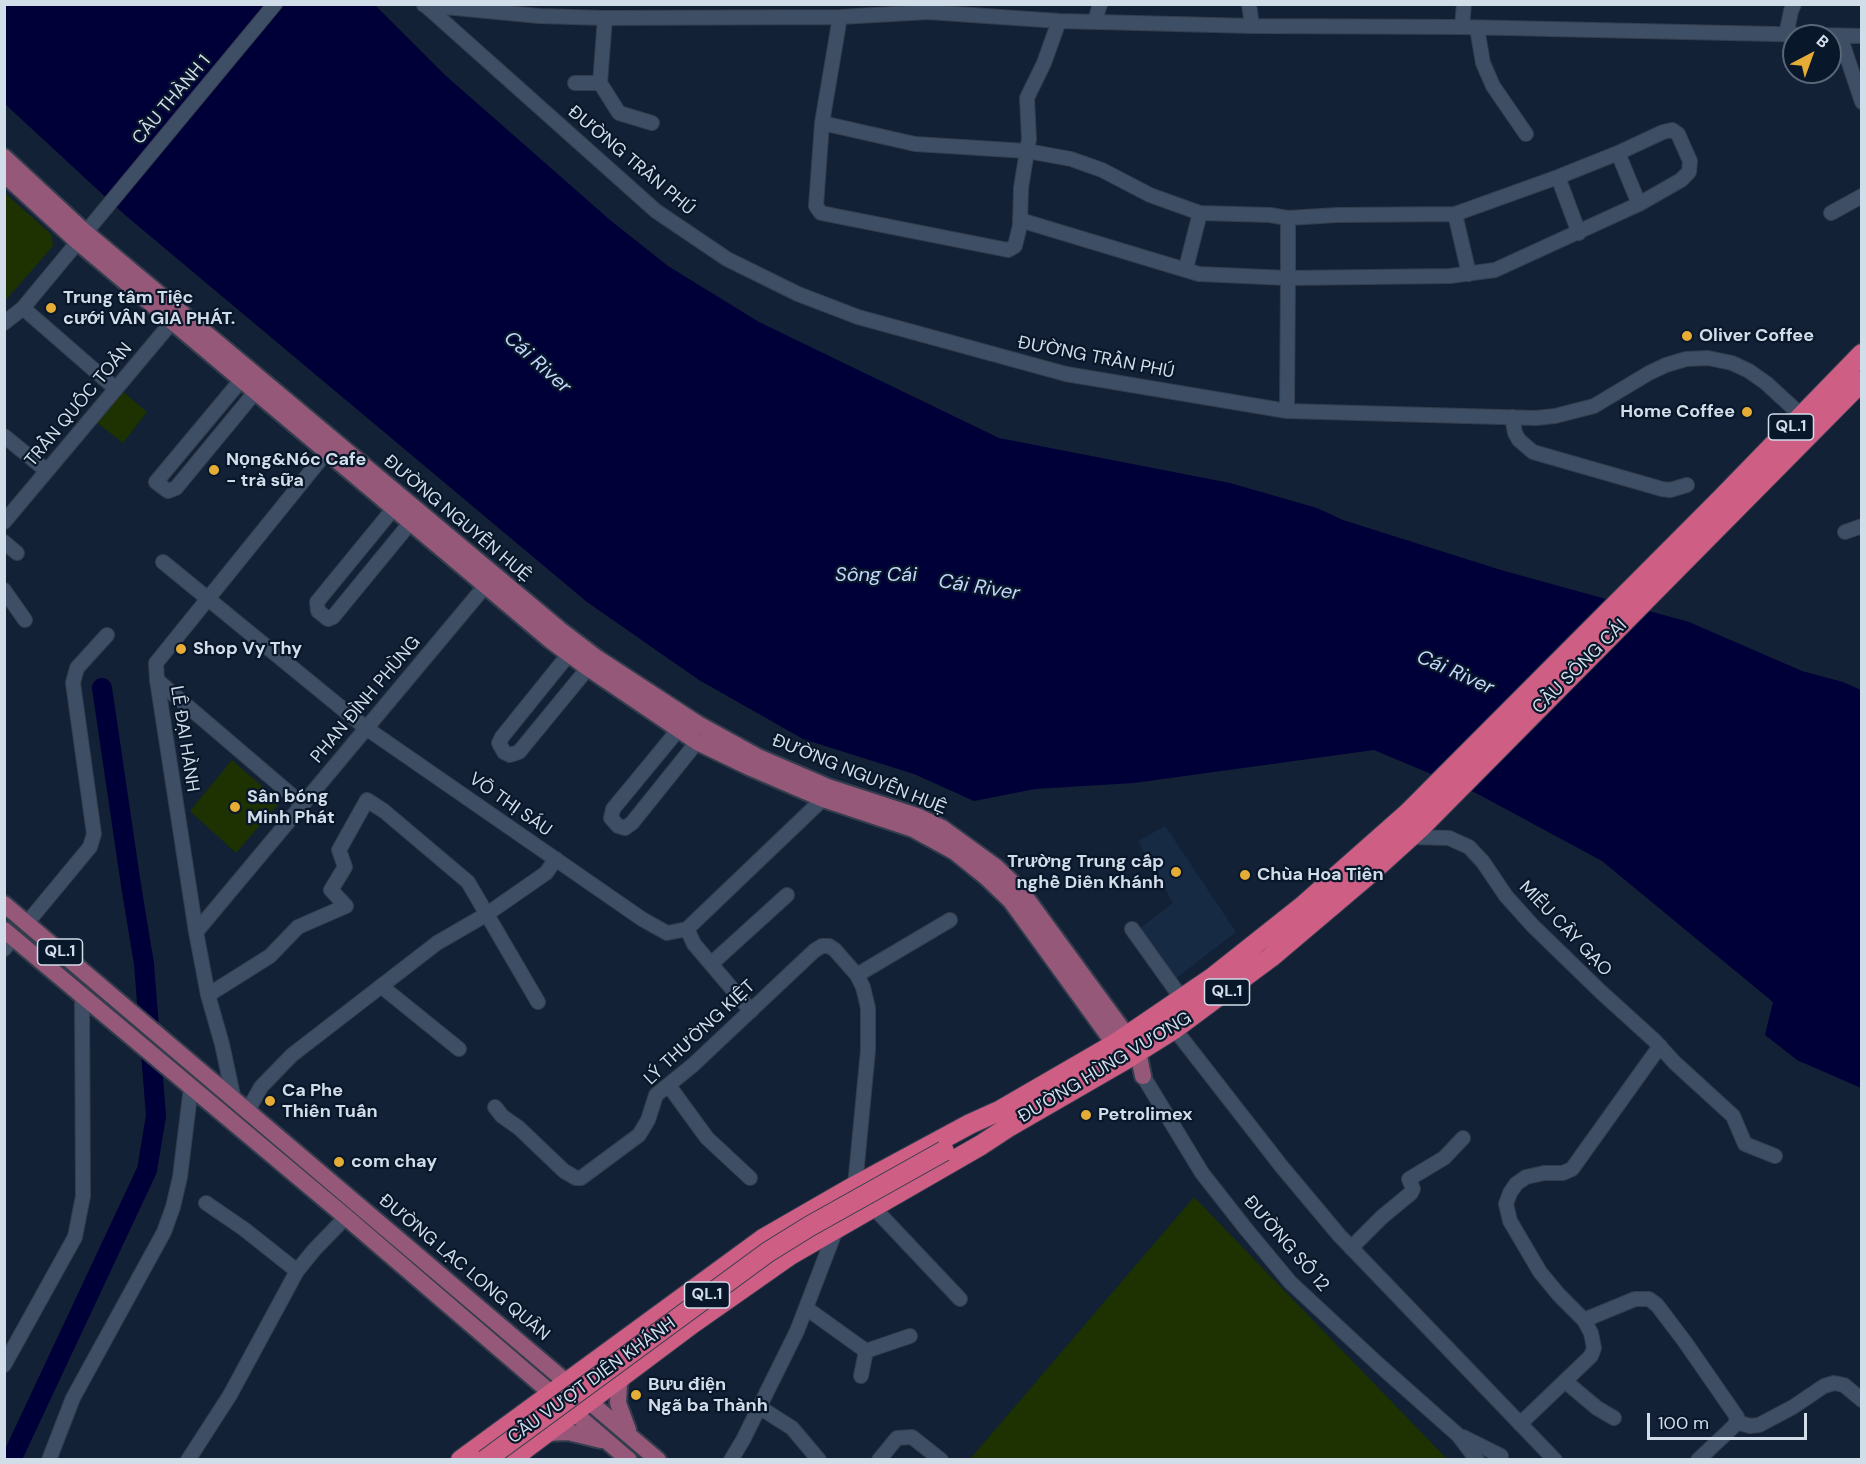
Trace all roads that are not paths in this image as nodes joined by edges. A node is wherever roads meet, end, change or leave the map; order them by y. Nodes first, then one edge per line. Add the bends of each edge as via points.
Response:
1 (275, 4) edge
2 (1100, 4) edge
3 (1249, 4) edge
4 (1464, 4) edge
5 (1794, 4) edge
6 (424, 5) edge
7 (928, 8) edge
8 (840, 16) junction
9 (605, 18) junction
10 (1059, 21) junction
11 (1095, 21) junction
12 (1788, 24) edge
13 (1252, 26) junction
14 (1462, 27) junction
15 (1477, 28) junction
16 (1782, 36) edge
17 (1842, 36) edge
18 (1862, 36) edge
19 (1842, 42) edge
20 (575, 83) dead end
21 (600, 83) junction
22 (1862, 102) edge
23 (652, 123) dead end
24 (822, 123) junction
25 (1526, 134) dead end
26 (1027, 151) junction
27 (1618, 153) junction
28 (4, 157) edge
29 (4, 174) edge
30 (1558, 177) junction
31 (1862, 196) edge
32 (1639, 204) junction
33 (1200, 213) junction
34 (1831, 213) dead end
35 (1455, 214) junction
36 (1288, 218) junction
37 (1020, 220) junction
38 (1579, 233) junction
39 (82, 237) junction
40 (1186, 268) junction
41 (1469, 274) junction
42 (1288, 278) junction
43 (23, 308) junction
44 (177, 316) junction
45 (4, 323) edge
46 (1862, 354) edge
47 (242, 379) junction
48 (1862, 381) edge
49 (116, 389) junction
50 (256, 391) junction
51 (1287, 411) junction
52 (1802, 416) junction
53 (1512, 417) junction
54 (4, 436) edge
55 (331, 446) junction
56 (47, 471) junction
57 (1687, 485) dead end
58 (1730, 504) junction
59 (394, 508) junction
60 (4, 522) edge
61 (411, 522) junction
62 (1862, 526) edge
63 (1845, 532) dead end
64 (4, 542) edge
65 (17, 553) dead end
66 (163, 562) dead end
67 (490, 580) junction
68 (4, 590) edge
69 (207, 598) junction
70 (25, 620) dead end
71 (106, 635) dead end
72 (569, 654) junction
73 (588, 668) junction
74 (156, 680) junction
75 (698, 724) junction
76 (366, 728) junction
77 (679, 729) junction
78 (698, 742) junction
79 (826, 793) junction
80 (303, 804) junction
81 (1413, 826) junction
82 (556, 859) junction
83 (787, 895) dead end
84 (4, 904) edge
85 (487, 914) junction
86 (950, 920) dead end
87 (27, 923) junction
88 (687, 929) junction
89 (1132, 929) dead end
90 (196, 932) junction
91 (8, 939) edge
92 (711, 964) junction
93 (857, 975) junction
94 (381, 986) junction
95 (82, 994) junction
96 (208, 995) junction
97 (1182, 999) junction
98 (538, 1002) dead end
99 (751, 1011) junction
100 (1162, 1012) junction
101 (1174, 1029) junction
102 (1660, 1047) junction
103 (1126, 1048) junction
104 (459, 1049) dead end
105 (1143, 1076) joint
106 (669, 1086) junction
107 (191, 1087) junction
108 (241, 1106) junction
109 (495, 1107) dead end
110 (1006, 1118) junction
111 (1463, 1138) dead end
112 (1775, 1156) dead end
113 (750, 1178) dead end
114 (855, 1186) junction
115 (206, 1203) dead end
116 (873, 1207) junction
117 (346, 1217) junction
118 (837, 1227) junction
119 (1352, 1248) junction
120 (297, 1271) junction
121 (960, 1299) dead end
122 (806, 1308) junction
123 (1584, 1320) junction
124 (910, 1336) dead end
125 (866, 1351) junction
126 (4, 1365) edge
127 (861, 1376) dead end
128 (622, 1377) junction
129 (1566, 1382) junction
130 (561, 1388) junction
131 (1862, 1401) edge
132 (582, 1406) junction
133 (759, 1407) junction
134 (1614, 1418) dead end
135 (1737, 1422) junction
136 (1520, 1424) junction
137 (546, 1433) junction
138 (1458, 1435) junction
139 (631, 1437) junction
140 (612, 1444) junction
141 (1501, 1458) edge
142 (48, 1460) edge
143 (188, 1460) edge
144 (461, 1460) edge
145 (485, 1460) edge
146 (510, 1460) edge
147 (629, 1460) edge
148 (658, 1460) edge
149 (731, 1460) edge
150 (819, 1460) edge
151 (879, 1460) edge
152 (941, 1460) edge
153 (1477, 1460) edge
154 (1555, 1460) edge
155 (1698, 1460) edge

1 - 39 street, CẦU THÀNH 1
2 - 11 street
3 - 13 street
4 - 14 street
5 - 12 street
6 - 9 street
6 - 51 street, ĐƯỜNG TRẦN PHÚ via 656,211 727,259 798,294 865,319 1066,374
7 - 8 street
7 - 10 street
8 - 9 street
8 - 24 street
9 - 21 street
10 - 11 street
10 - 26 street via 1027,98
11 - 13 street
13 - 14 street
14 - 15 street
15 - 16 street
15 - 25 street via 1483,63 1493,86
17 - 18 street
19 - 22 street
20 - 21 street
21 - 23 street via 620,113
24 - 26 street via 915,144
24 - 37 street via 816,206 821,213 1008,250 1015,246
26 - 33 street via 1085,163 1150,195
26 - 37 street
27 - 30 street
27 - 32 street
27 - 32 street via 1672,130 1678,134 1690,161 1689,172 1681,180
28 - 39 main road, ĐƯỜNG NGUYỄN HUỆ
29 - 39 main road, ĐƯỜNG NGUYỄN HUỆ
30 - 35 street
30 - 38 street
31 - 34 street
32 - 38 street
33 - 36 street
33 - 40 street
35 - 36 street
35 - 41 street
36 - 42 street
37 - 40 street
38 - 41 street via 1495,270
39 - 43 street, CẦU THÀNH 1
39 - 44 main road, ĐƯỜNG NGUYỄN HUỆ
40 - 42 street via 1210,275
41 - 42 street
42 - 51 street
43 - 45 street, CẦU THÀNH 1
43 - 49 street
44 - 47 main road, ĐƯỜNG NGUYỄN HUỆ
44 - 49 street, TRẦN QUỐC TOẢN
44 - 55 main road, ĐƯỜNG NGUYỄN HUỆ
46 - 52 highway, QL.1
47 - 50 main road, ĐƯỜNG NGUYỄN HUỆ
47 - 50 street via 156,482 168,491 176,488
48 - 58 highway, QL.1
49 - 56 street, TRẦN QUỐC TOẢN
50 - 55 main road, ĐƯỜNG NGUYỄN HUỆ
51 - 53 street, ĐƯỜNG TRẦN PHÚ
52 - 53 street, ĐƯỜNG TRẦN PHÚ via 1749,371 1708,358 1686,359 1657,368 1581,410 1547,417
52 - 58 highway, QL.1
53 - 57 street via 1519,440 1533,452 1662,489
54 - 56 street
55 - 59 main road, ĐƯỜNG NGUYỄN HUỆ
55 - 67 main road, ĐƯỜNG NGUYỄN HUỆ
55 - 69 street, LÊ ĐẠI HÀNH
56 - 60 street, TRẦN QUỐC TOẢN
58 - 81 highway, CẦU SÔNG CÁI / QL.1
59 - 61 main road, ĐƯỜNG NGUYỄN HUỆ
59 - 61 street via 317,602 318,611 328,619 333,617
61 - 67 main road, ĐƯỜNG NGUYỄN HUỆ
62 - 63 street
64 - 65 street
66 - 69 street, VÕ THỊ SÁU
67 - 72 main road, ĐƯỜNG NGUYỄN HUỆ
67 - 75 main road, ĐƯỜNG NGUYỄN HUỆ via 597,658
67 - 76 street, PHAN ĐÌNH PHÙNG
68 - 70 street
69 - 74 street, LÊ ĐẠI HÀNH via 158,658
69 - 76 street, VÕ THỊ SÁU
71 - 87 street via 77,668 73,683 94,834 90,847
72 - 73 main road, ĐƯỜNG NGUYỄN HUỆ
72 - 73 street via 502,737 504,752 519,752
73 - 77 main road, ĐƯỜNG NGUYỄN HUỆ
74 - 80 street
74 - 90 street, LÊ ĐẠI HÀNH
75 - 77 street
75 - 78 street
75 - 79 main road, ĐƯỜNG NGUYỄN HUỆ
76 - 80 street, PHAN ĐÌNH PHÙNG
76 - 82 street, VÕ THỊ SÁU
77 - 78 main road, ĐƯỜNG NGUYỄN HUỆ
77 - 78 street via 614,809 612,818 618,826 625,828 632,823
78 - 79 main road, ĐƯỜNG NGUYỄN HUỆ via 751,768
79 - 88 street
79 - 103 main road, ĐƯỜNG NGUYỄN HUỆ via 917,816 942,828 996,867 1022,891
80 - 90 street, PHAN ĐÌNH PHÙNG
81 - 97 highway, ĐƯỜNG HÙNG VƯƠNG / QL.1
81 - 101 highway, ĐƯỜNG HÙNG VƯƠNG / QL.1 via 1271,957
81 - 102 street, MIẾU CÂY GẠO via 1469,847 1533,926
82 - 85 street via 546,873
82 - 88 street, VÕ THỊ SÁU via 667,933
83 - 92 street
84 - 87 main road, ĐƯỜNG LẠC LONG QUÂN / QL.1
85 - 94 street via 437,943
85 - 96 street via 468,882 367,800 339,850 345,867 332,890 346,906 298,927 270,956
85 - 98 street
86 - 93 street
87 - 108 main road, ĐƯỜNG LẠC LONG QUÂN / QL.1
88 - 92 street via 689,938
89 - 97 street
90 - 96 street, LÊ ĐẠI HÀNH
91 - 95 main road, ĐƯỜNG LẠC LONG QUÂN / QL.1
92 - 99 street
93 - 99 street, LÝ THƯỜNG KIỆT via 832,948 822,946
93 - 114 street via 868,1008 869,1035
94 - 104 street
94 - 108 street via 292,1055
95 - 107 main road, ĐƯỜNG LẠC LONG QUÂN / QL.1
95 - 126 street via 83,1196 75,1237
96 - 108 street, LÊ ĐẠI HÀNH
97 - 100 highway, ĐƯỜNG HÙNG VƯƠNG / QL.1
99 - 106 street, LÝ THƯỜNG KIỆT
100 - 101 street
100 - 103 highway, ĐƯỜNG HÙNG VƯƠNG / QL.1
101 - 103 highway, ĐƯỜNG HÙNG VƯƠNG / QL.1
101 - 119 street via 1282,1167
102 - 112 street, MIẾU CÂY GẠO via 1733,1116 1746,1144
102 - 123 street via 1572,1169 1527,1177 1516,1184 1507,1198 1510,1221 1530,1258
103 - 105 main road, ĐƯỜNG NGUYỄN HUỆ
103 - 110 highway, ĐƯỜNG HÙNG VƯƠNG / QL.1
105 - 138 street, ĐƯỜNG SỐ 12 via 1202,1173 1290,1282
106 - 109 street, LÝ THƯỜNG KIỆT via 655,1097 639,1135 579,1178 564,1171
106 - 113 street via 707,1138
107 - 117 main road, ĐƯỜNG LẠC LONG QUÂN / QL.1
107 - 142 street via 180,1177 164,1232 73,1398
108 - 130 main road, ĐƯỜNG LẠC LONG QUÂN / QL.1 via 435,1268
110 - 114 highway, QL.1 via 970,1124
110 - 116 highway, QL.1 via 981,1145
110 - 145 highway, CẦU VƯỢT DIÊN KHÁNH / QL.1, bridge via 768,1252
111 - 119 street via 1444,1158 1409,1179 1411,1193
114 - 130 highway, QL.1 via 763,1239
115 - 120 street
116 - 118 highway, QL.1
116 - 121 street
117 - 120 street
117 - 130 main road, ĐƯỜNG LẠC LONG QUÂN / QL.1
118 - 122 street
118 - 128 highway, QL.1 via 748,1283
119 - 136 street
120 - 143 street via 230,1395
122 - 125 street
122 - 133 street
123 - 129 street via 1591,1333 1593,1352
123 - 135 street via 1635,1299 1649,1299 1685,1342 1737,1416
124 - 125 street
125 - 127 street
128 - 132 highway, QL.1
128 - 139 main road via 618,1403
129 - 134 street
129 - 136 street
130 - 132 main road
130 - 144 highway, QL.1
131 - 135 street via 1844,1385 1834,1383 1759,1425
132 - 137 highway, QL.1
132 - 139 main road
132 - 140 main road
133 - 149 street
133 - 150 street via 792,1428
135 - 155 street
136 - 154 street
137 - 140 main road via 582,1434
137 - 146 highway, QL.1
138 - 141 street, ĐƯỜNG SỐ 12
138 - 153 street, ĐƯỜNG SỐ 12
139 - 148 main road
140 - 147 main road
151 - 152 street via 897,1438 912,1437

